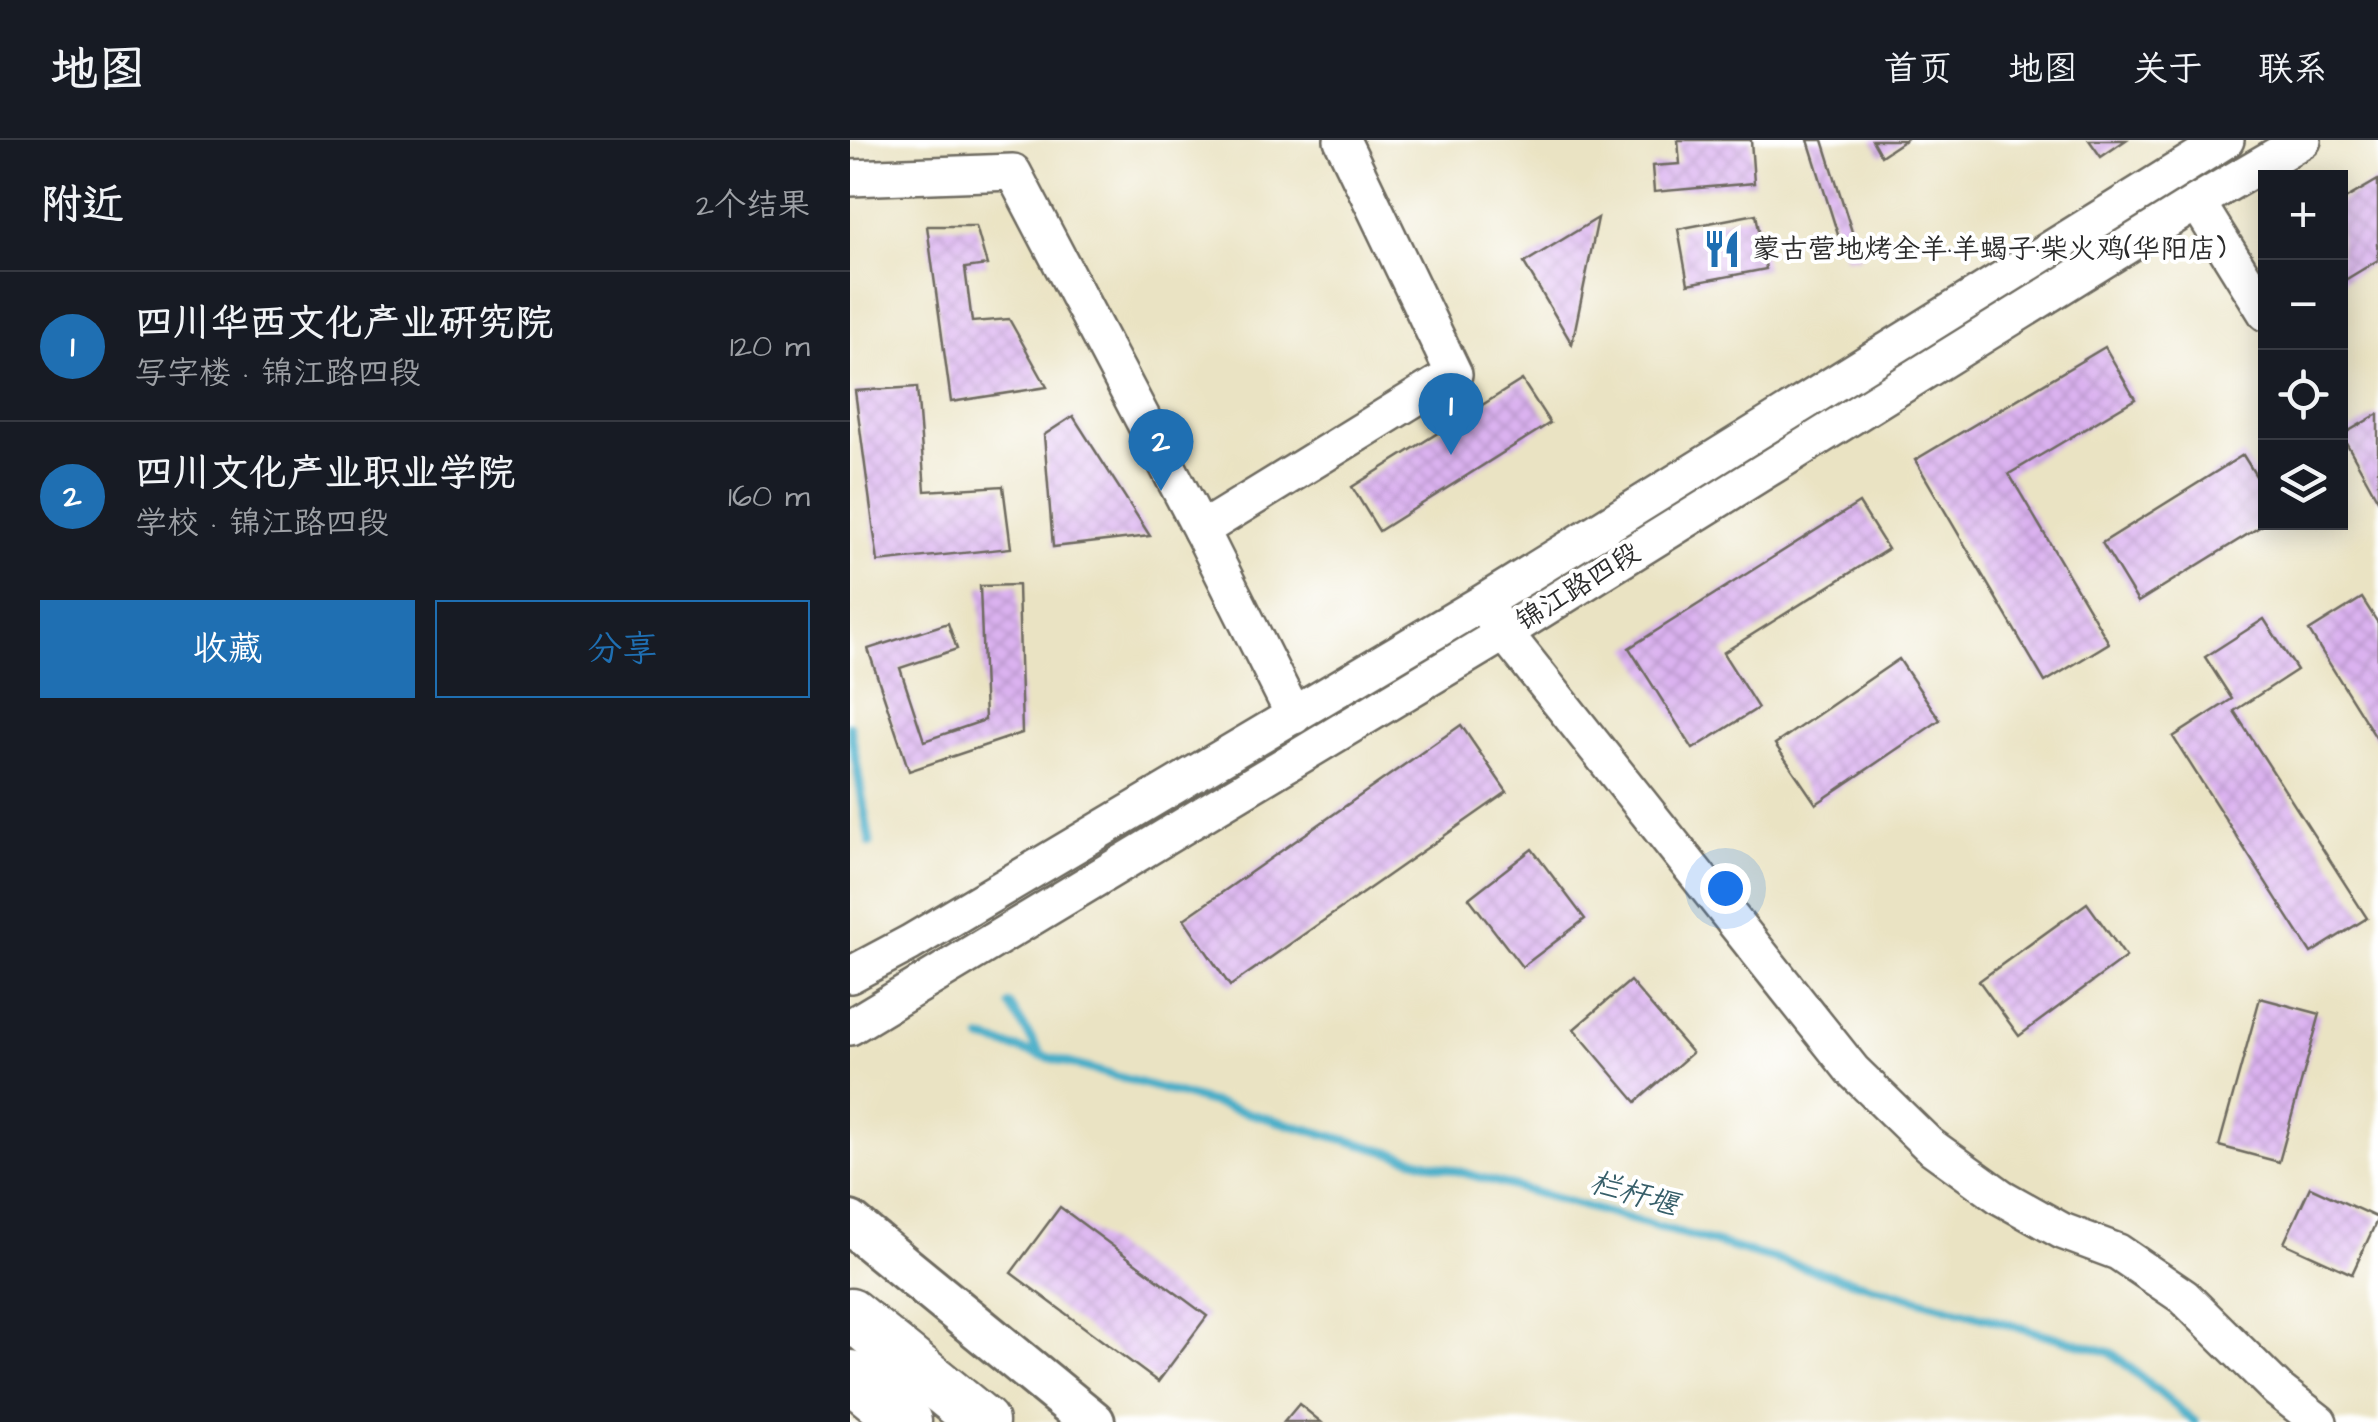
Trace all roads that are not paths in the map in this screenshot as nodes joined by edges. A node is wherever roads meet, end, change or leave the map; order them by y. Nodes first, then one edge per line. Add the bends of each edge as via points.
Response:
1 (1342, 140) edge
2 (2226, 140) edge
3 (2303, 140) edge
4 (850, 178) edge
5 (2196, 202) junction
6 (2258, 300) edge
7 (1201, 530) junction
8 (1482, 603) junction
9 (1504, 633) junction
10 (1294, 716) junction
11 (850, 975) edge
12 (850, 1027) edge
13 (850, 1223) edge
14 (850, 1314) edge
15 (850, 1376) edge
16 (906, 1422) edge
17 (983, 1422) edge
18 (1093, 1422) edge
19 (2319, 1422) edge

1 - 7 street via 1454,374
2 - 8 street, 锦江路四段
3 - 5 street, 锦江路四段
4 - 7 street via 1013,172
5 - 6 street
5 - 9 street, 锦江路四段
7 - 10 street
8 - 9 street
8 - 10 street, 锦江路四段
9 - 12 street, 锦江路四段
9 - 19 street via 1852,1070 1929,1145 2001,1196 2062,1231 2118,1252 2184,1297
10 - 11 street, 锦江路四段
13 - 18 main road
14 - 17 highway
15 - 16 highway

